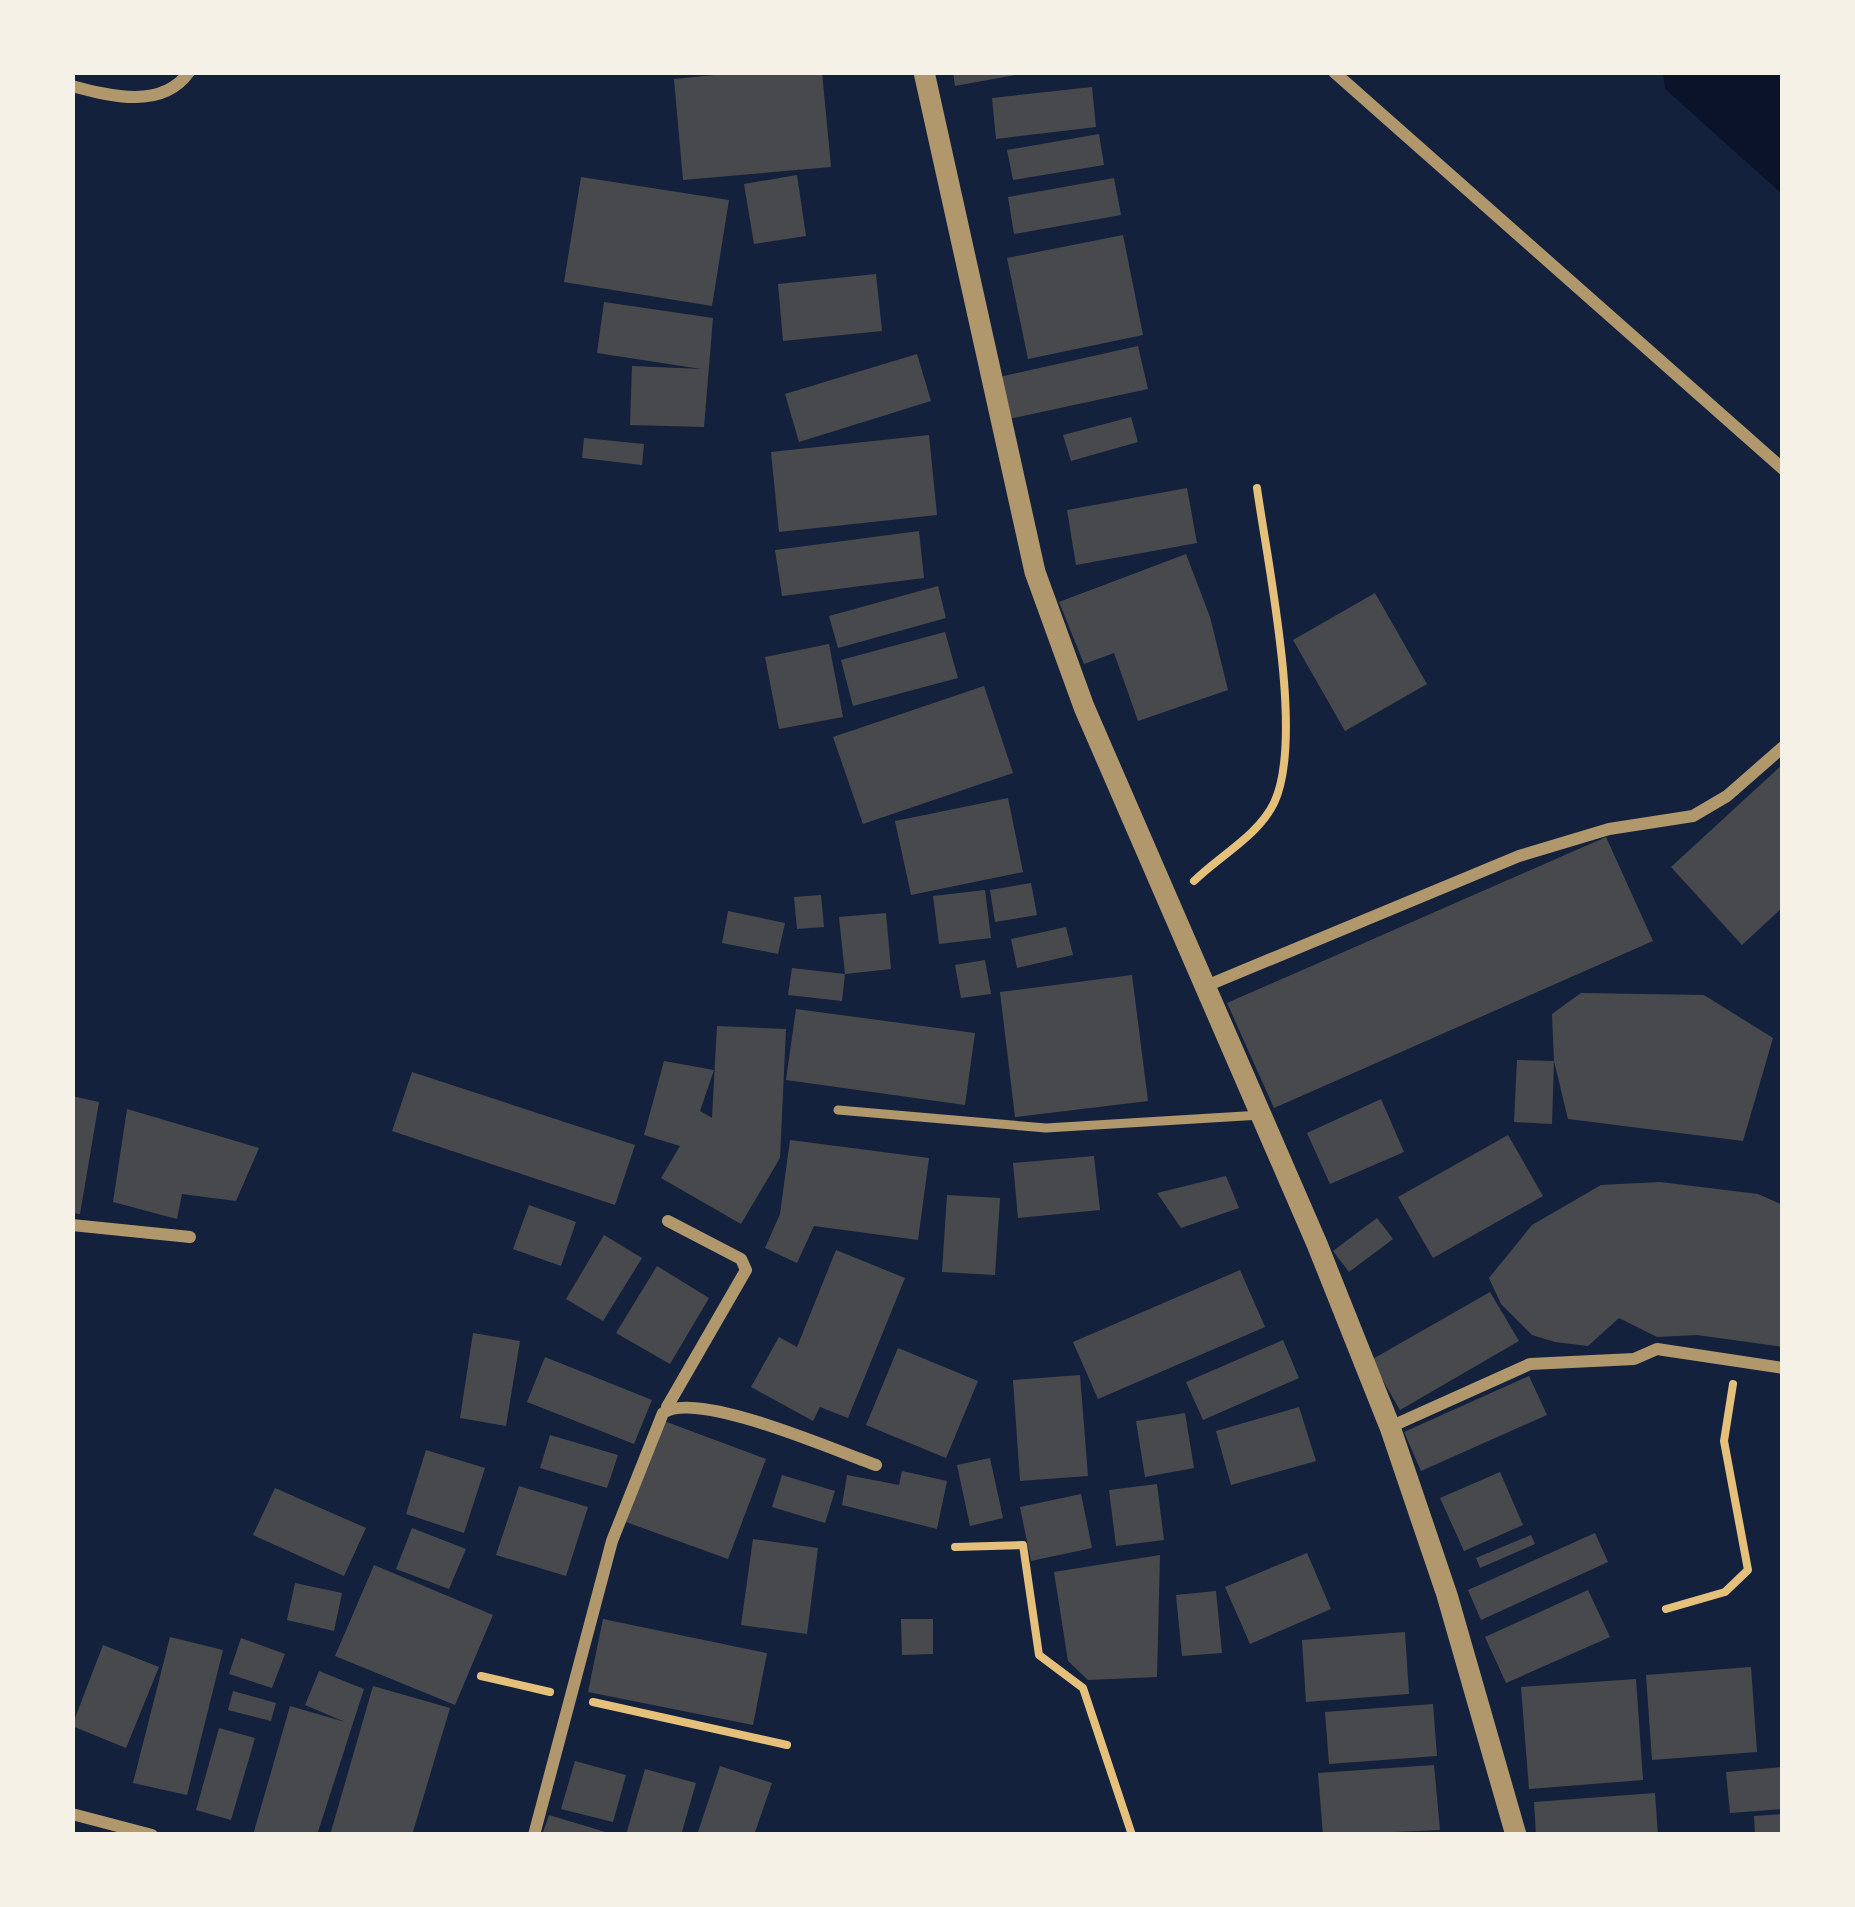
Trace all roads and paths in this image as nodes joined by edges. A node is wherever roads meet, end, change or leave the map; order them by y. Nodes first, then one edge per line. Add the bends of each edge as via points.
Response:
1 (189, 72) edge
2 (924, 72) edge
3 (1334, 72) edge
4 (72, 86) edge
5 (1783, 469) edge
6 (1257, 488) dead end
7 (1783, 747) edge
8 (1172, 903) junction
9 (1206, 986) junction
10 (838, 1110) dead end
11 (1261, 1115) junction
12 (668, 1221) dead end
13 (72, 1225) edge
14 (190, 1237) dead end
15 (1738, 1359) junction
16 (1783, 1368) edge
17 (663, 1414) junction
18 (1390, 1427) junction
19 (876, 1465) dead end
20 (955, 1547) dead end
21 (1666, 1609) dead end
22 (481, 1676) dead end
23 (573, 1698) junction
24 (787, 1745) dead end
25 (72, 1814) edge
26 (152, 1835) edge
27 (534, 1835) edge
28 (1132, 1835) edge
29 (1516, 1835) edge

1 - 4 street via 169,91 123,99
2 - 8 street via 1035,572 1084,707
3 - 5 street
6 - 8 path via 1281,663 1279,779 1274,803 1248,836
7 - 9 street via 1693,816 1520,856
8 - 9 street
9 - 11 street
10 - 11 lane via 1046,1128
11 - 18 street
12 - 17 street via 741,1259 746,1270
13 - 14 street
15 - 16 street
15 - 18 street via 1657,1349 1634,1359 1529,1364
15 - 21 path via 1724,1442 1748,1570 1725,1592
17 - 19 street via 707,1408
17 - 23 street via 612,1541
18 - 29 street
20 - 28 path via 1023,1545 1040,1655 1083,1688
22 - 23 path
23 - 24 path
23 - 27 street
25 - 26 street

